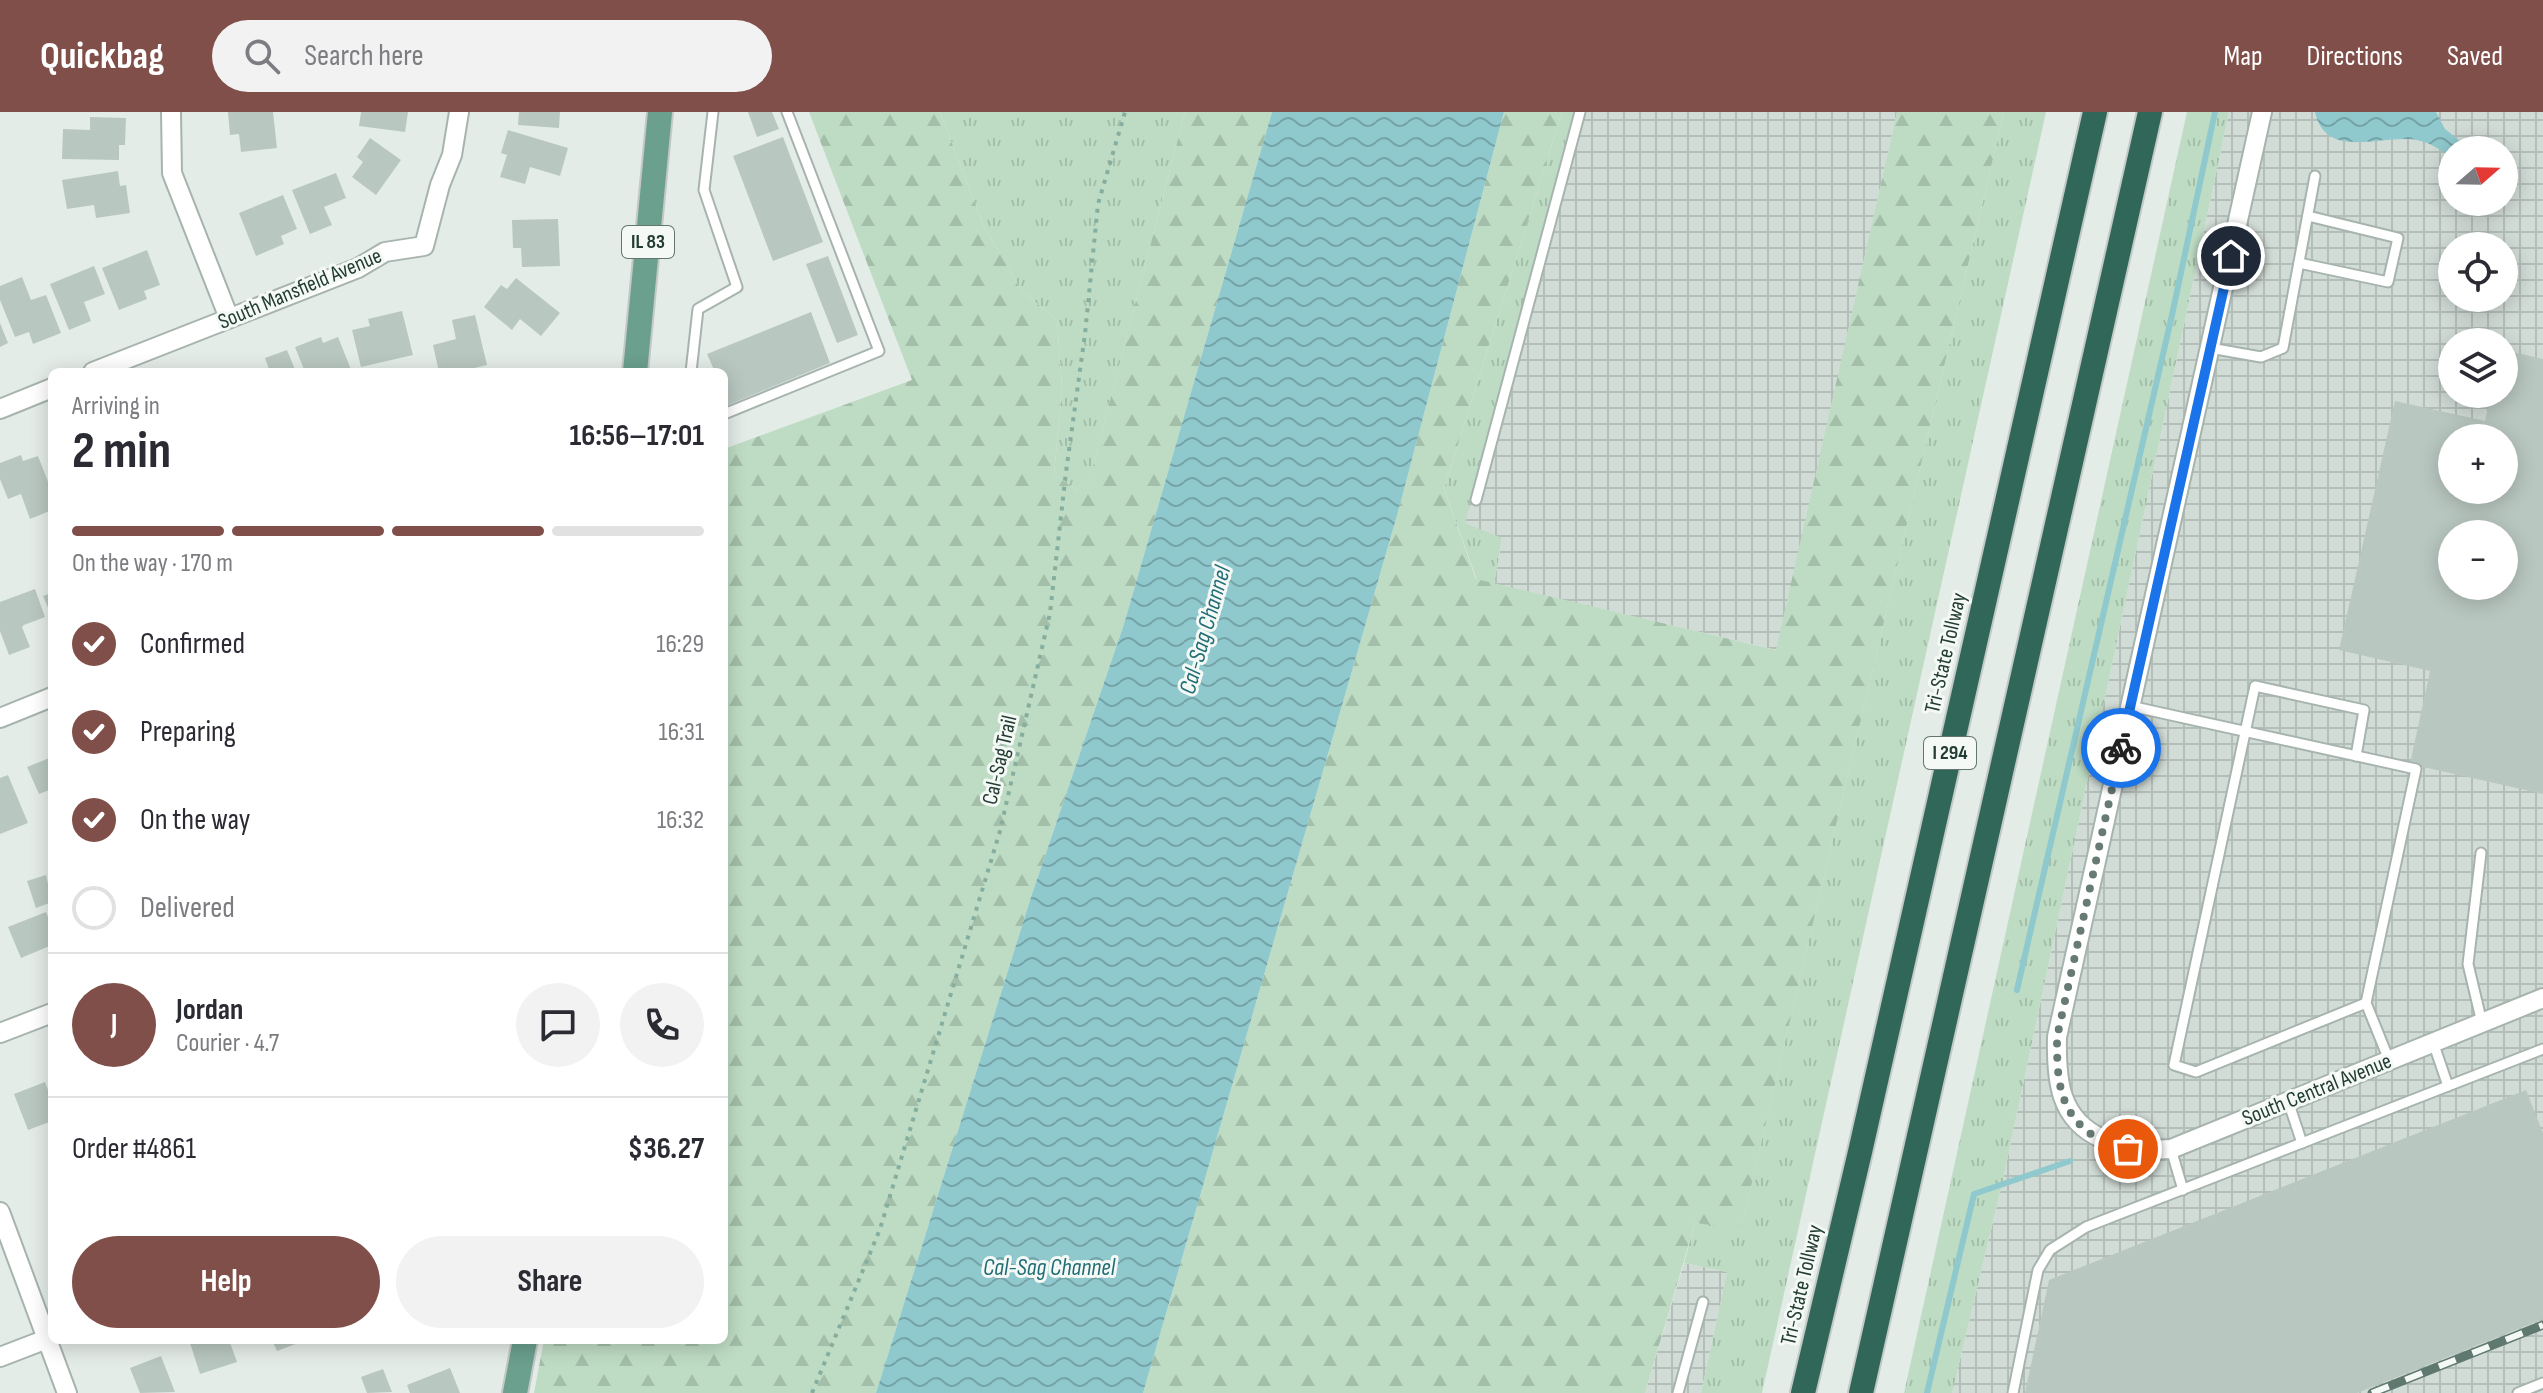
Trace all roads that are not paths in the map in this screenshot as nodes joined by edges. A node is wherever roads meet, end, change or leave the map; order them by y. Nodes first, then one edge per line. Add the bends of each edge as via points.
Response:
1 (171, 112) edge
2 (459, 112) edge
3 (660, 112) edge
4 (713, 112) edge
5 (787, 112) edge
6 (1580, 112) edge
7 (2095, 112) edge
8 (2150, 112) edge
9 (2262, 112) edge
10 (2315, 176) dead end
11 (2308, 216) junction
12 (2299, 263) junction
13 (229, 318) junction
14 (2210, 348) junction
15 (103, 368) edge
16 (635, 368) edge
17 (691, 368) edge
18 (48, 390) edge
19 (0, 409) edge
20 (728, 412) edge
21 (1476, 500) dead end
22 (48, 699) edge
23 (2130, 706) junction
24 (0, 718) edge
25 (2244, 732) junction
26 (2356, 756) junction
27 (2481, 853) dead end
28 (2543, 998) edge
29 (2366, 1003) junction
30 (48, 1015) edge
31 (2482, 1023) junction
32 (0, 1033) edge
33 (2433, 1042) junction
34 (2543, 1049) edge
35 (2389, 1060) junction
36 (2448, 1086) junction
37 (2288, 1101) junction
38 (2302, 1143) junction
39 (2171, 1149) junction
40 (2183, 1190) junction
41 (0, 1212) edge
42 (1703, 1302) dead end
43 (48, 1335) edge
44 (48, 1338) edge
45 (51, 1344) edge
46 (524, 1344) edge
47 (0, 1357) edge
48 (2543, 1383) edge
49 (67, 1393) edge
50 (515, 1393) edge
51 (1678, 1393) edge
52 (1803, 1393) edge
53 (1861, 1393) edge
54 (2013, 1393) edge
55 (2518, 1393) edge

1 - 13 street via 172,173
2 - 13 street, South Mansfield Avenue via 452,155 424,246 385,252 358,268
3 - 16 main road, IL 83
4 - 17 lane via 704,190 737,287 698,309
5 - 20 lane via 879,351
6 - 21 lane
7 - 52 highway, Tri-State Tollway / I 294
8 - 53 highway, I 294
9 - 14 street
10 - 11 lane
11 - 12 lane
11 - 12 lane via 2398,238 2388,282
12 - 14 lane via 2283,348 2261,357
13 - 15 street, South Mansfield Avenue
14 - 23 street
18 - 19 street
22 - 24 street
23 - 25 lane
23 - 39 street, South Central Avenue via 2057,1037 2057,1071 2061,1095 2088,1133 2128,1149
25 - 26 lane
25 - 26 lane via 2255,686 2364,710
25 - 29 lane via 2174,1065 2196,1072
26 - 29 lane via 2416,769
27 - 31 lane via 2468,964
28 - 31 street, South Central Avenue
29 - 35 lane
30 - 32 street
31 - 33 street, South Central Avenue
33 - 35 street, South Central Avenue
33 - 36 lane
34 - 36 lane
35 - 37 street, South Central Avenue
36 - 38 lane
37 - 38 lane
37 - 39 street, South Central Avenue
38 - 40 lane
39 - 40 lane
40 - 54 lane via 2086,1227 2050,1250 2038,1270
41 - 43 street
42 - 51 lane
44 - 47 street
45 - 49 street
46 - 50 main road
48 - 55 lane

